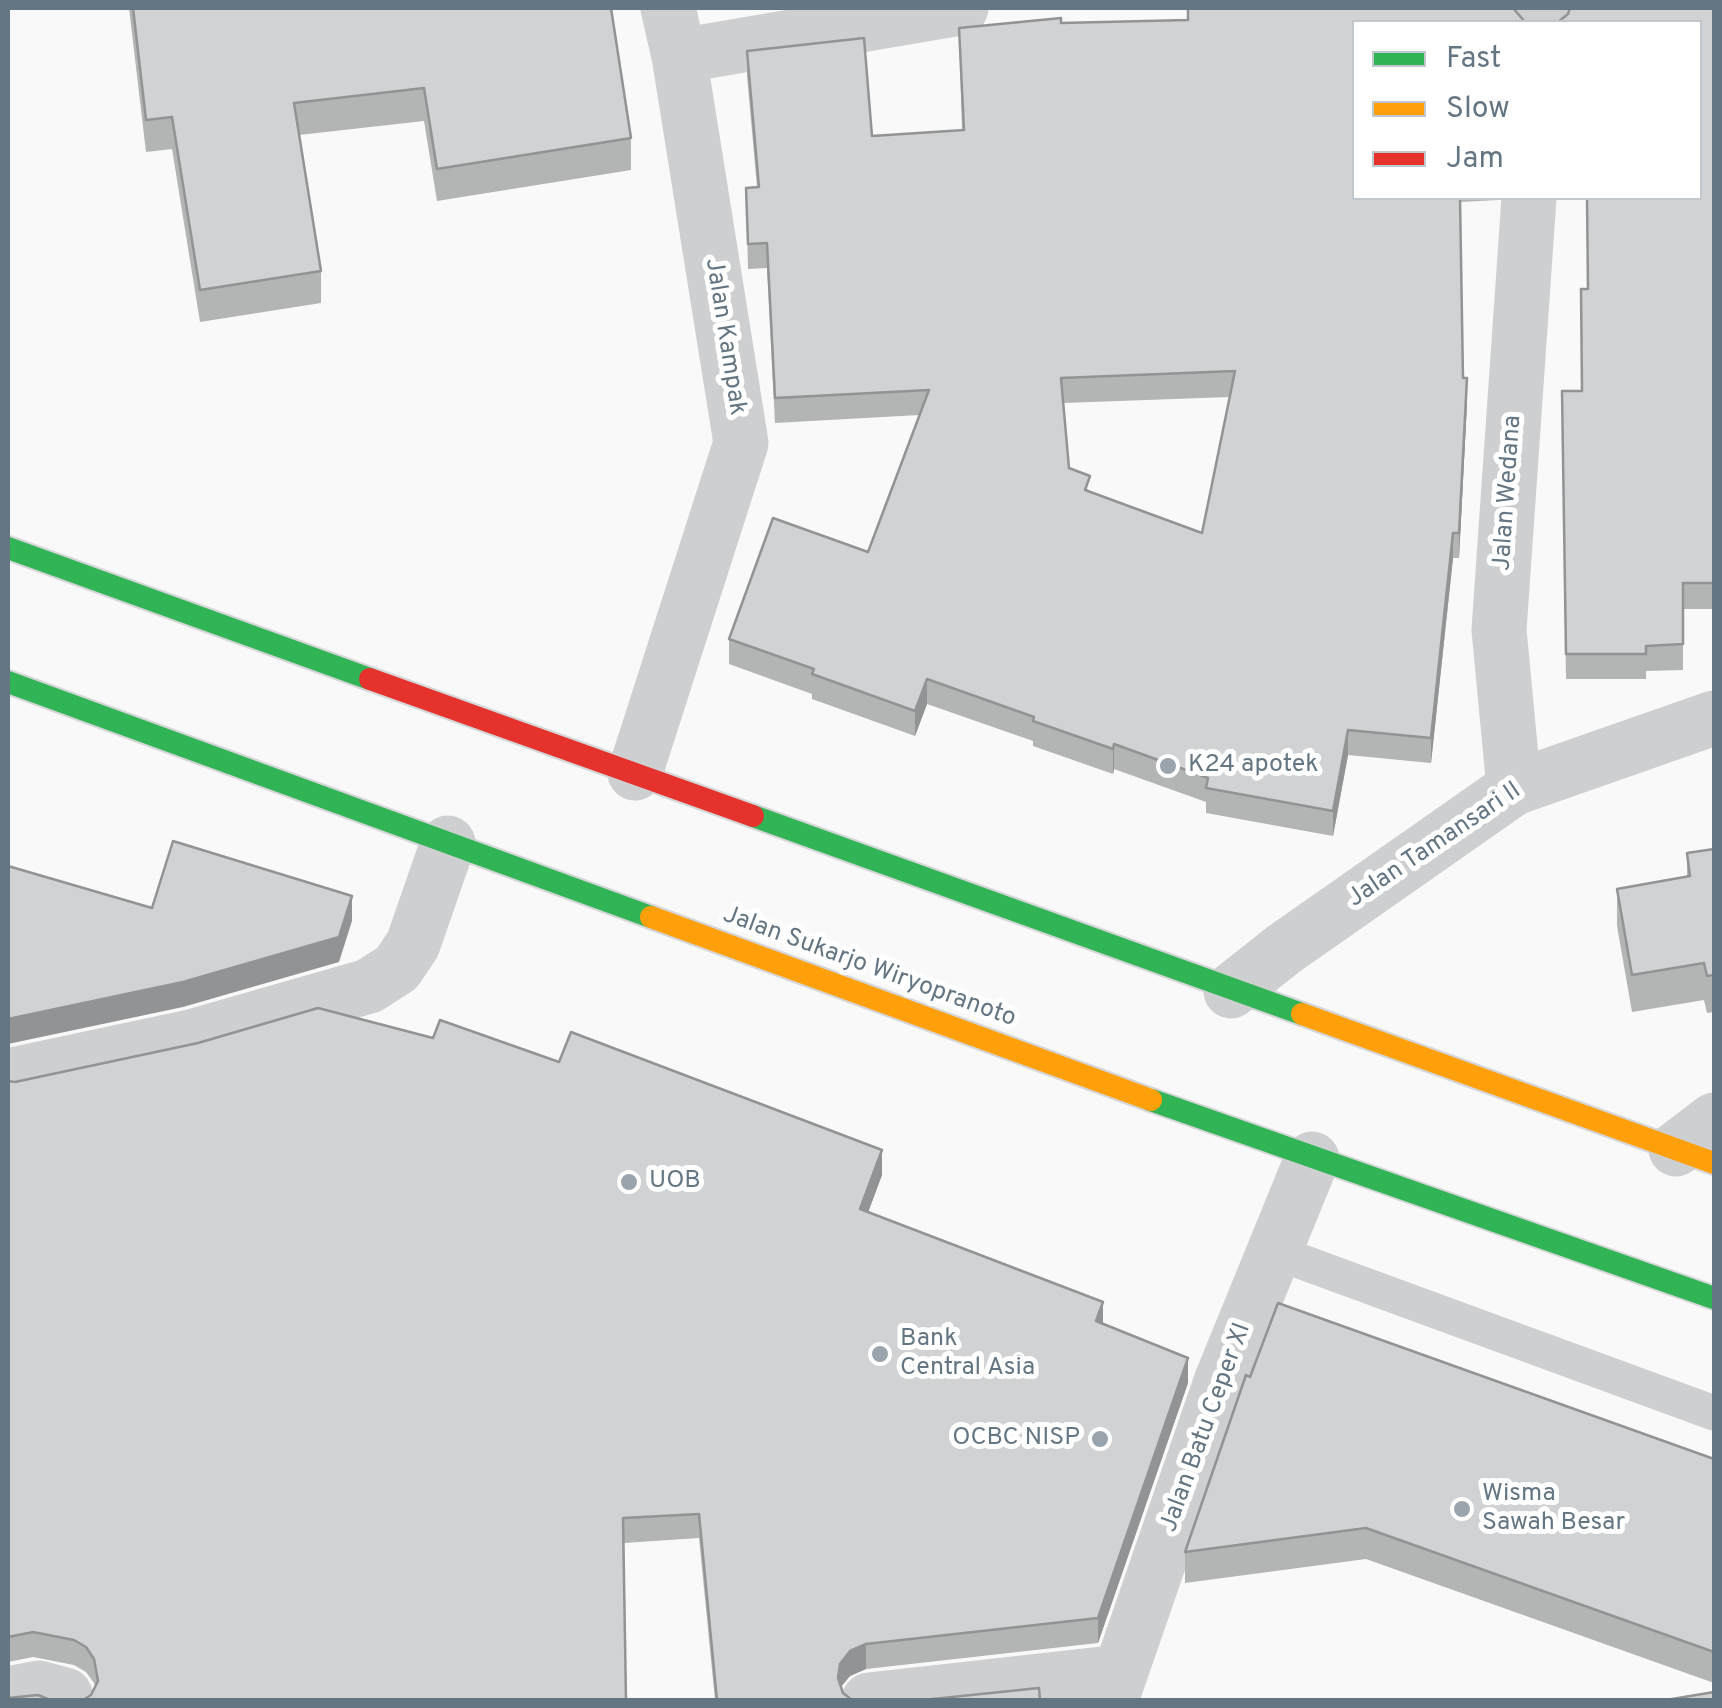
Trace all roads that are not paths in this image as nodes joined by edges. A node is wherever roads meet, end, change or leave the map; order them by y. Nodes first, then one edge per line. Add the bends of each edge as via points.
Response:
1 (961, 8) edge
2 (673, 32) edge
3 (1529, 200) edge
4 (8, 548) edge
5 (8, 682) edge
6 (1714, 718) edge
7 (634, 773) junction
8 (1514, 788) junction
9 (448, 843) junction
10 (1231, 991) junction
11 (8, 1076) edge
12 (1702, 1144) edge
13 (1312, 1159) junction
14 (1274, 1252) junction
15 (1714, 1298) edge
16 (1714, 1413) edge
17 (1115, 1686) edge
18 (8, 1694) edge
19 (68, 1700) edge
20 (869, 1700) edge

1 - 2 street
2 - 7 street, Jalan Kampak via 742,443
3 - 8 street, Jalan Wedana via 1499,630
4 - 7 main road
5 - 9 main road, Jalan Sukarjo Wiryopranoto
6 - 8 street, Jalan Tamansari II
7 - 10 main road
8 - 10 street, Jalan Tamansari II
9 - 11 street via 412,944 397,968 369,986 191,1037
9 - 13 main road, Jalan Sukarjo Wiryopranoto
10 - 12 main road
13 - 14 street, Jalan Batu Ceper XI
13 - 15 main road, Jalan Sukarjo Wiryopranoto
14 - 16 lane
14 - 17 street, Jalan Batu Ceper XI via 1220,1382
17 - 20 street
18 - 19 street via 39,1688

